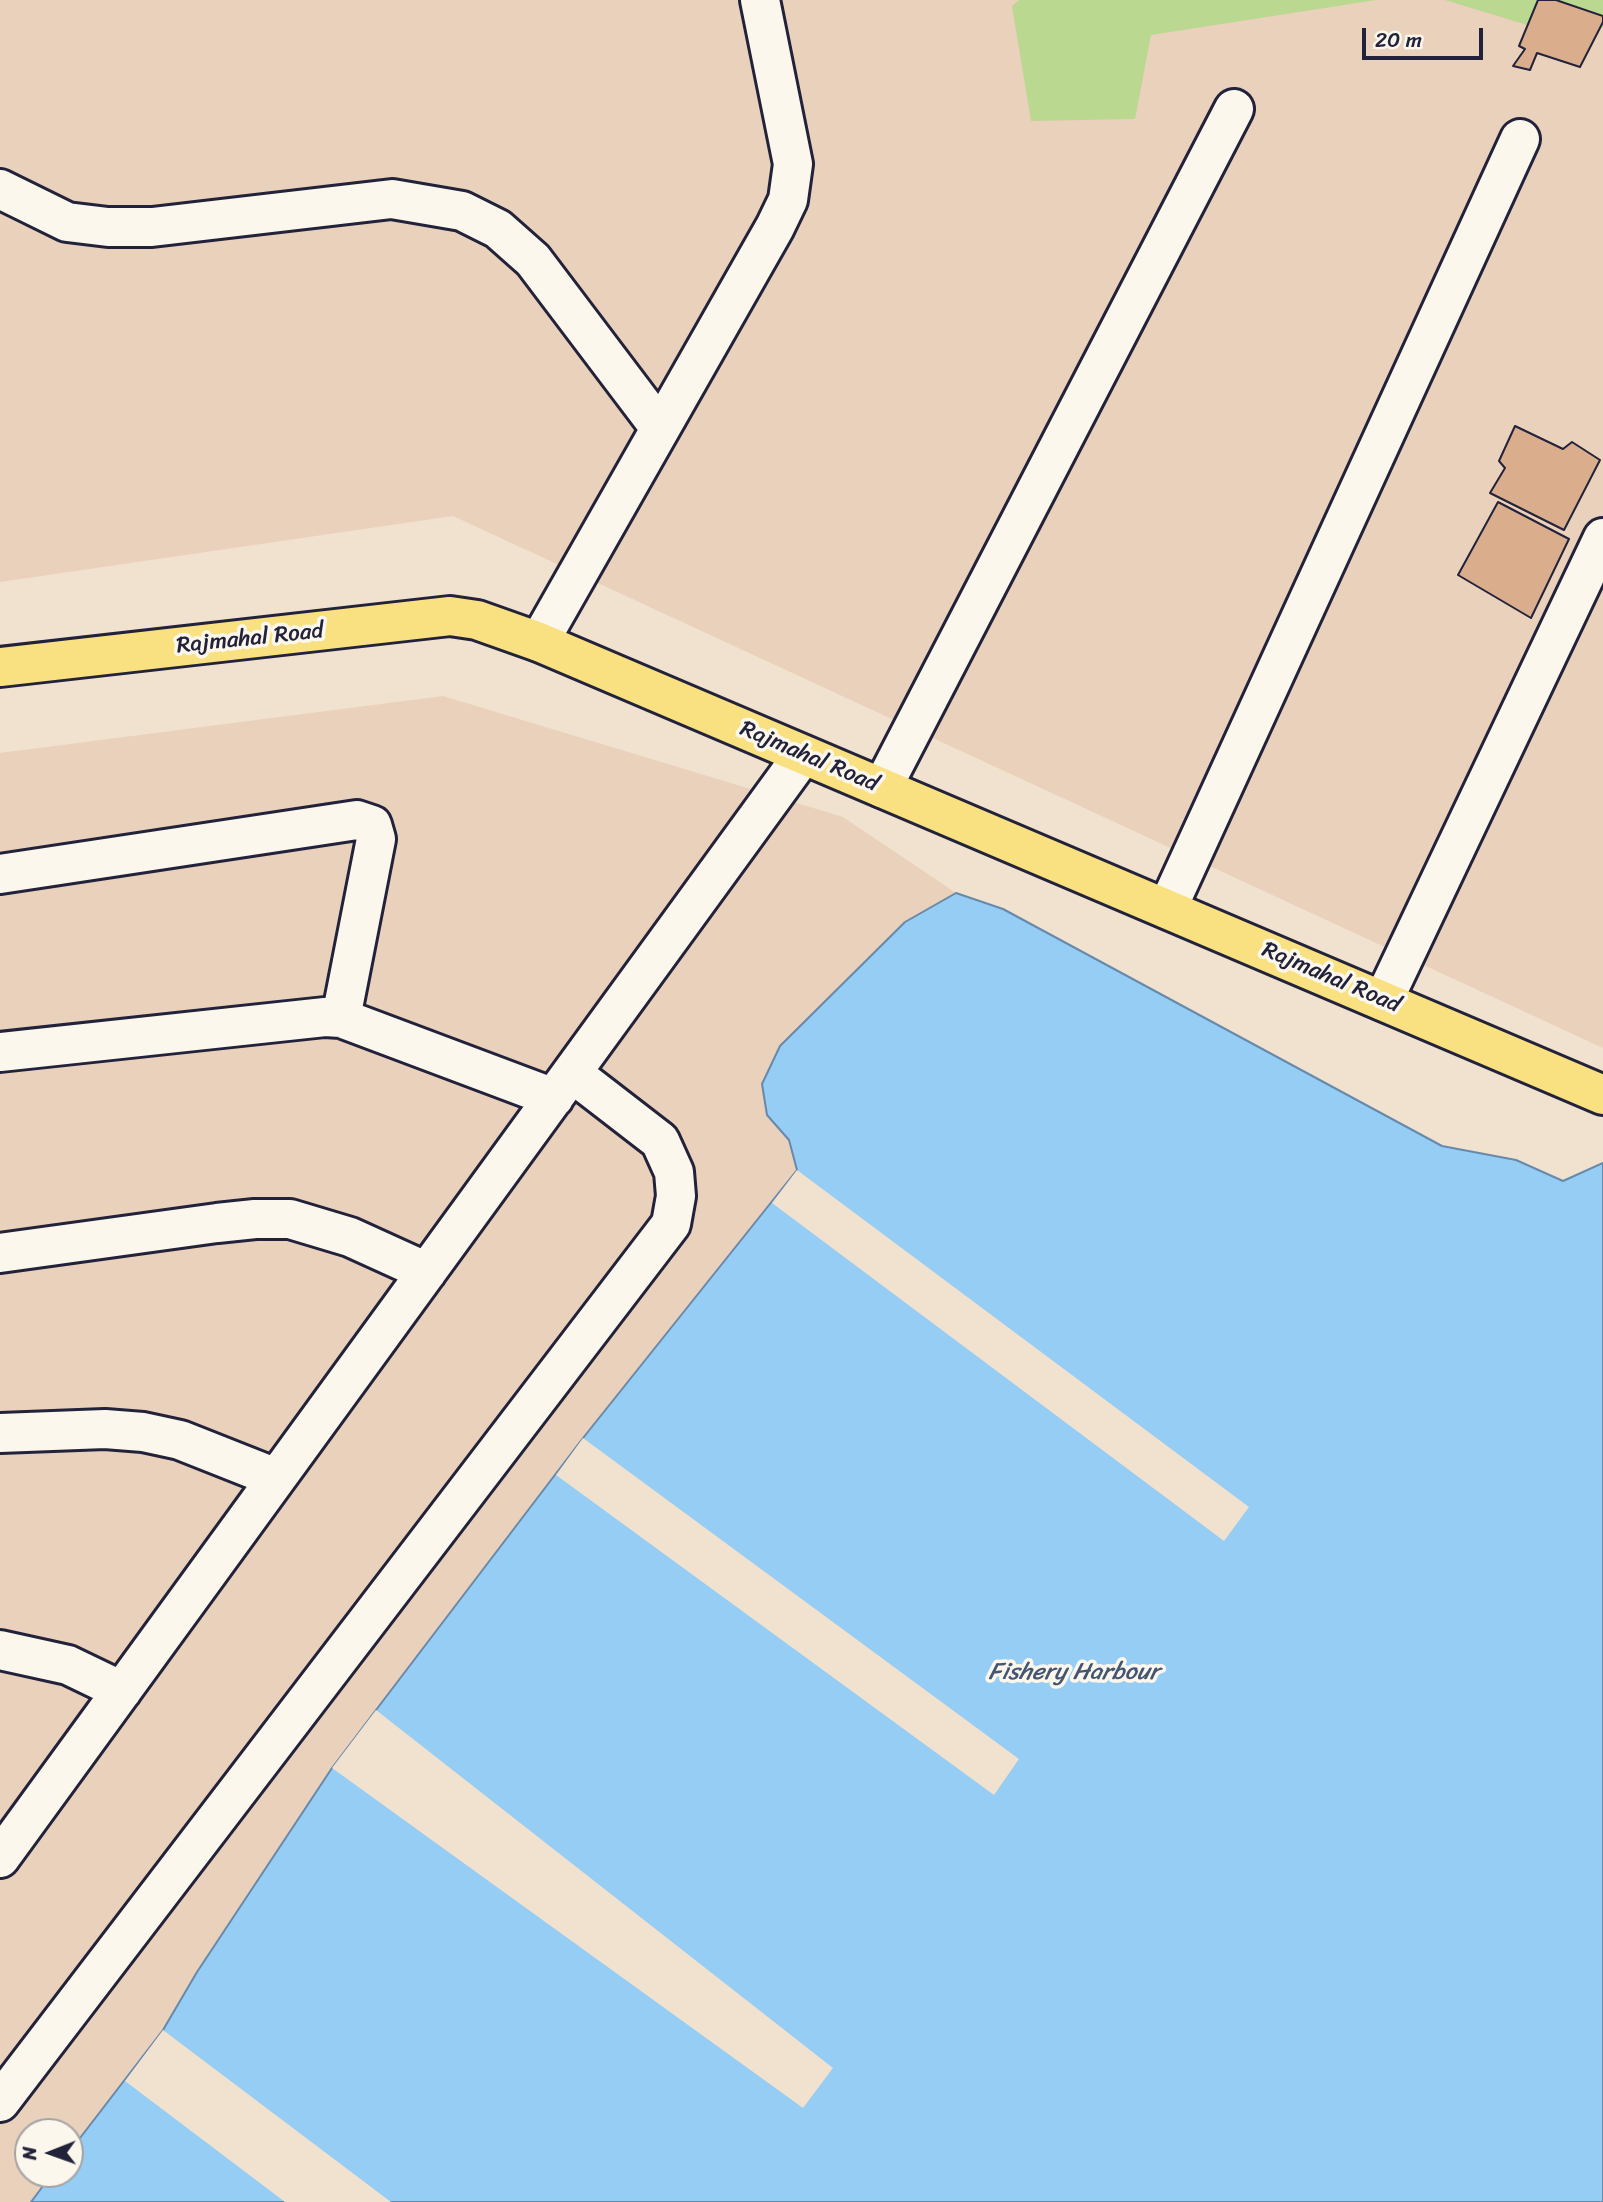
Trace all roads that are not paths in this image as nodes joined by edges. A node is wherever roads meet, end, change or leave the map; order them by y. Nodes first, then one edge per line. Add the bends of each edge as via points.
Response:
1 (760, 0) edge
2 (1234, 109) dead end
3 (1520, 139) dead end
4 (0, 189) edge
5 (660, 428) junction
6 (1603, 538) edge
7 (539, 642) junction
8 (0, 667) edge
9 (803, 755) junction
10 (882, 788) junction
11 (0, 874) edge
12 (1167, 909) junction
13 (1383, 1001) junction
14 (341, 1018) junction
15 (0, 1052) edge
16 (563, 1086) junction
17 (1592, 1090) edge
18 (0, 1253) edge
19 (427, 1272) junction
20 (0, 1433) edge
21 (276, 1478) junction
22 (0, 1650) edge
23 (122, 1691) junction
24 (0, 1858) edge
25 (0, 2102) edge

1 - 5 street via 793,164 788,200
2 - 10 street
3 - 12 street
4 - 5 street via 67,222 108,228 392,199 462,211 498,229 533,260
5 - 7 street
6 - 13 street
7 - 8 main road, Rajmahal Road via 477,620 450,616
7 - 9 main road, Rajmahal Road
9 - 10 main road, Rajmahal Road
9 - 16 street
10 - 12 main road, Rajmahal Road
11 - 14 street via 357,820 372,825 376,839
12 - 13 main road, Rajmahal Road
13 - 17 main road, Rajmahal Road
14 - 15 street
14 - 16 street
16 - 19 street
16 - 25 street via 660,1141 674,1172 671,1224
18 - 19 street via 217,1223 290,1219 350,1237
19 - 21 street
20 - 21 street via 144,1432 180,1440
21 - 23 street
22 - 23 street via 68,1665
23 - 24 street

